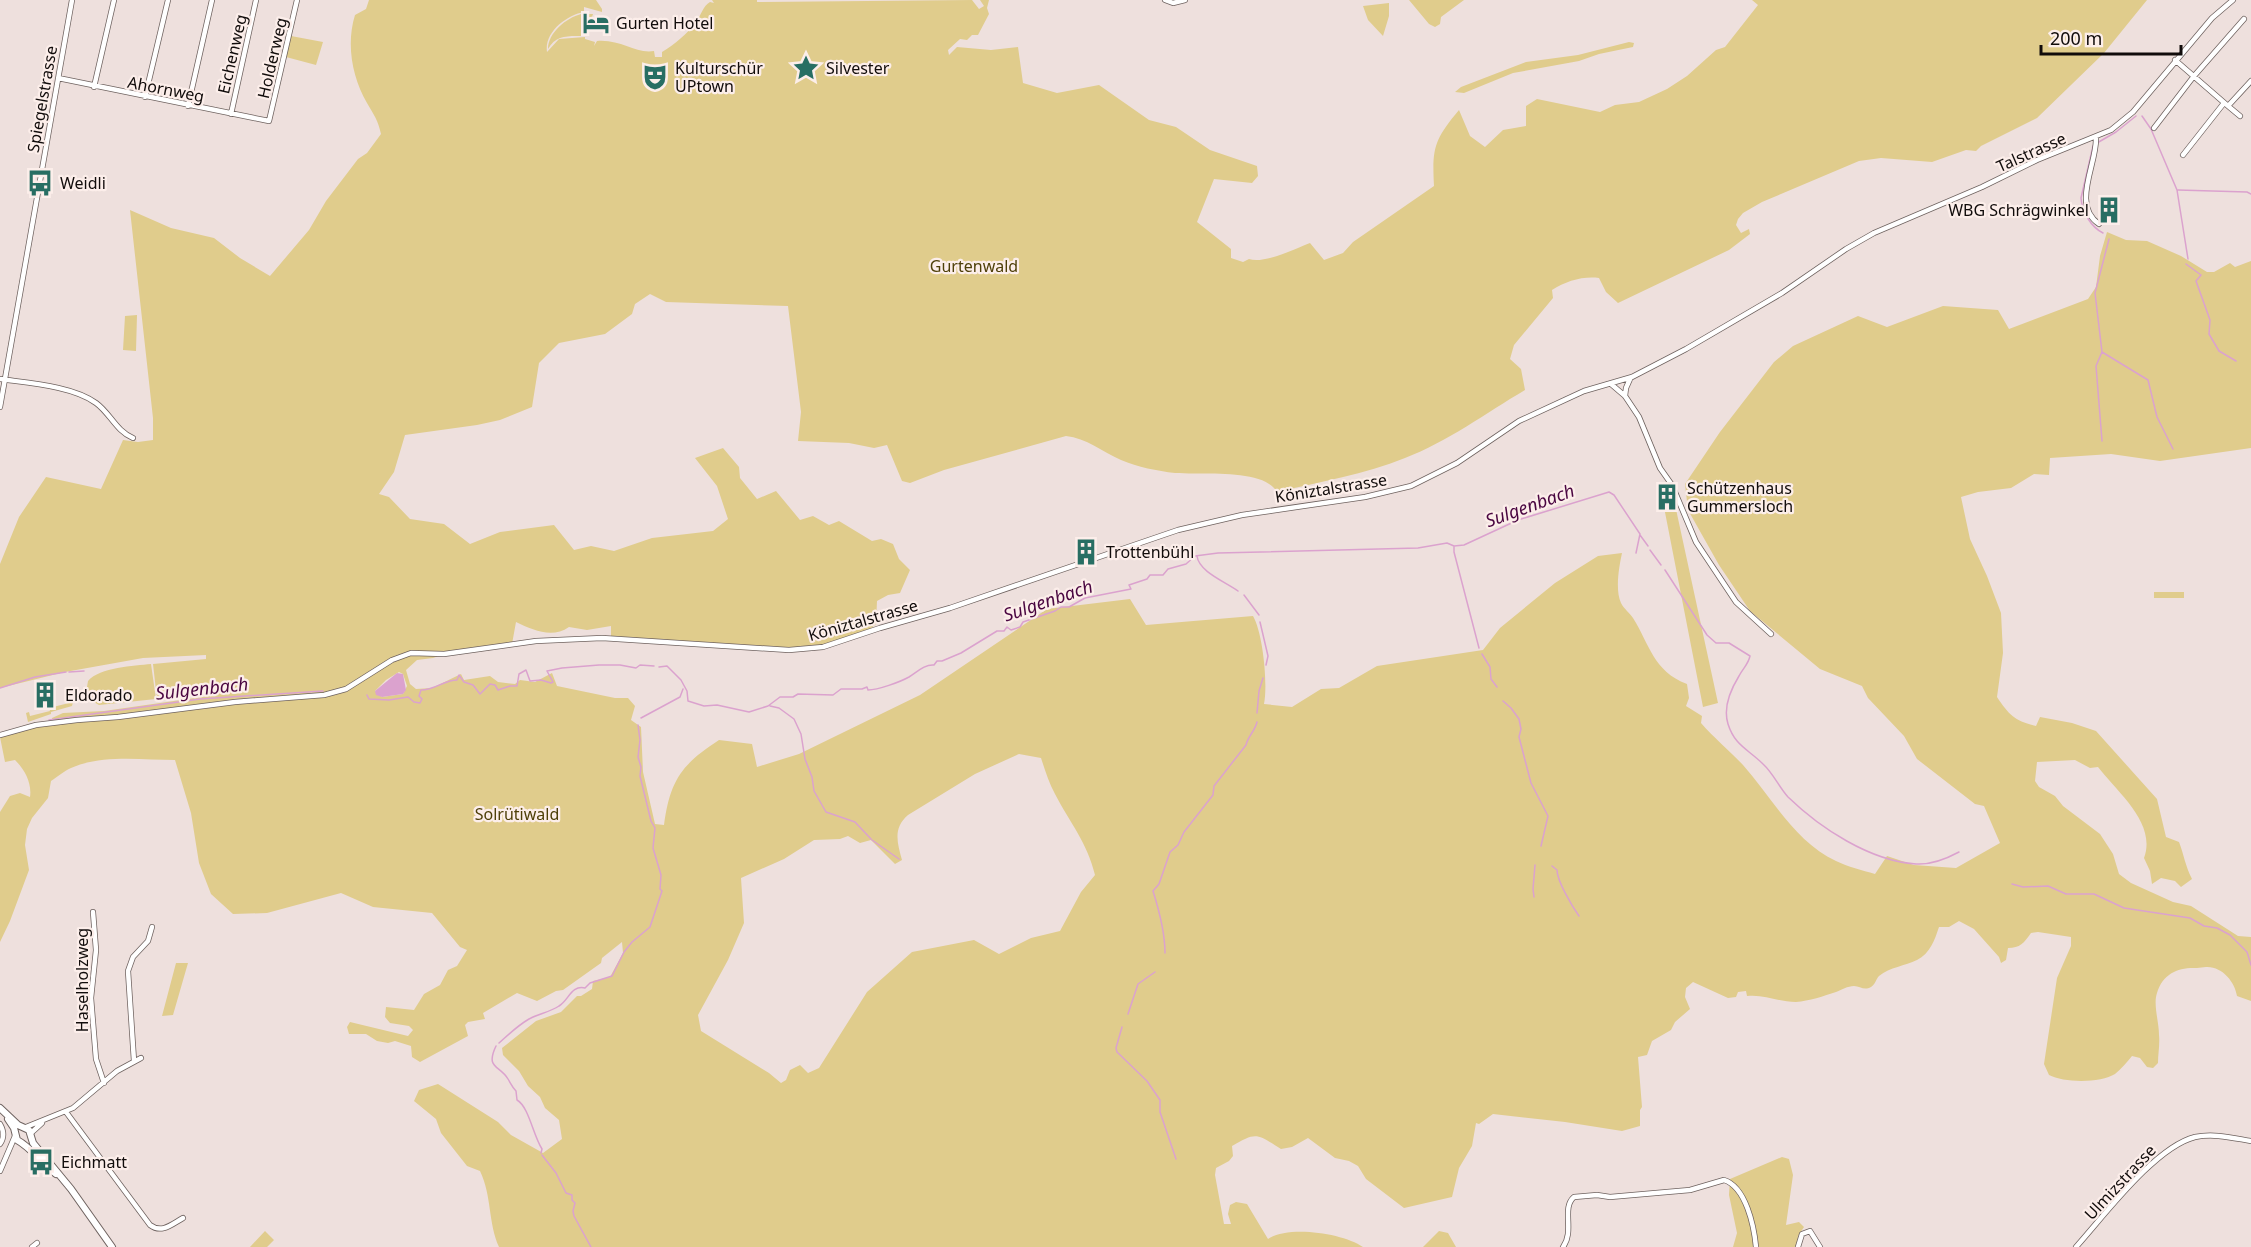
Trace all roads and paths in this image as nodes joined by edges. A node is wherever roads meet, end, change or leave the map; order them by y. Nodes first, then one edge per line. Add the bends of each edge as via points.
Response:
1 (72, 0) edge
2 (114, 0) edge
3 (168, 0) edge
4 (212, 0) edge
5 (256, 0) edge
6 (297, 0) edge
7 (1165, 0) edge
8 (1185, 0) edge
9 (2233, 0) edge
10 (2244, 19) dead end
11 (2175, 60) junction
12 (2194, 76) junction
13 (58, 78) junction
14 (2251, 81) edge
15 (94, 87) junction
16 (145, 97) junction
17 (2226, 104) junction
18 (188, 106) junction
19 (231, 114) junction
20 (2240, 116) dead end
21 (269, 120) joint
22 (2154, 128) dead end
23 (2096, 142) junction
24 (2183, 155) dead end
25 (2099, 224) dead end
26 (1804, 278) joint
27 (1632, 377) junction
28 (2, 380) edge
29 (1611, 384) junction
30 (1625, 396) junction
31 (0, 406) edge
32 (133, 438) dead end
33 (1771, 634) dead end
34 (0, 735) edge
35 (93, 912) dead end
36 (152, 927) dead end
37 (141, 1058) dead end
38 (134, 1061) junction
39 (104, 1083) junction
40 (2, 1111) edge
41 (66, 1112) junction
42 (0, 1124) edge
43 (27, 1131) junction
44 (15, 1134) junction
45 (2251, 1141) edge
46 (22, 1143) junction
47 (0, 1144) edge
48 (7, 1153) junction
49 (2, 1159) edge
50 (0, 1171) edge
51 (59, 1176) junction
52 (183, 1218) dead end
53 (112, 1247) edge
54 (1563, 1247) edge
55 (1756, 1247) edge
56 (1798, 1247) edge
57 (1820, 1247) edge
58 (2076, 1247) edge

1 - 13 street, Spiegelstrasse
2 - 15 street
3 - 16 street
4 - 18 street
5 - 19 street, Eichenweg
6 - 21 street, Holderweg
7 - 8 street
9 - 11 street, Talstrasse
10 - 12 street
11 - 12 street
11 - 23 street, Talstrasse via 2126,119
12 - 17 street
12 - 22 street
13 - 15 street, Ahornweg
13 - 28 street, Spiegelstrasse
14 - 17 street
15 - 16 street, Ahornweg
16 - 18 street, Ahornweg
17 - 20 street
17 - 24 street
18 - 19 street, Ahornweg
19 - 21 street, Ahornweg
23 - 25 street via 2086,200 2090,216
23 - 26 street, Talstrasse via 2037,160 1874,233
26 - 27 street, Köniztalstrasse via 1735,322
27 - 29 street, Köniztalstrasse
27 - 30 street
28 - 31 street, Spiegelstrasse
28 - 32 street via 81,394 104,409 121,431
29 - 30 street
29 - 34 street, Köniztalstrasse via 1584,391 1519,421 1457,463 1412,486 1178,530 824,647 789,650 602,638 519,643 444,654 411,653 333,693 36,725
30 - 33 street via 1639,417 1696,542 1736,602
35 - 39 street, Haselholzweg via 96,950 91,998 96,1059
36 - 38 street via 148,941 133,957 128,971
37 - 38 street
38 - 39 street
39 - 41 street
40 - 43 street
40 - 44 street
41 - 43 street
41 - 52 street via 150,1225 162,1229
42 - 47 street via 4,1138
43 - 44 street
43 - 46 street
43 - 51 street
44 - 46 street
44 - 48 street
45 - 58 street, Ulmizstrasse via 2215,1136 2187,1140 2159,1156
46 - 48 street
46 - 51 street
48 - 49 street
49 - 50 street
51 - 53 street
54 - 55 street via 1569,1235 1568,1205 1574,1197 1690,1190 1724,1180 1732,1184 1749,1211
56 - 57 street via 1803,1234 1810,1231

